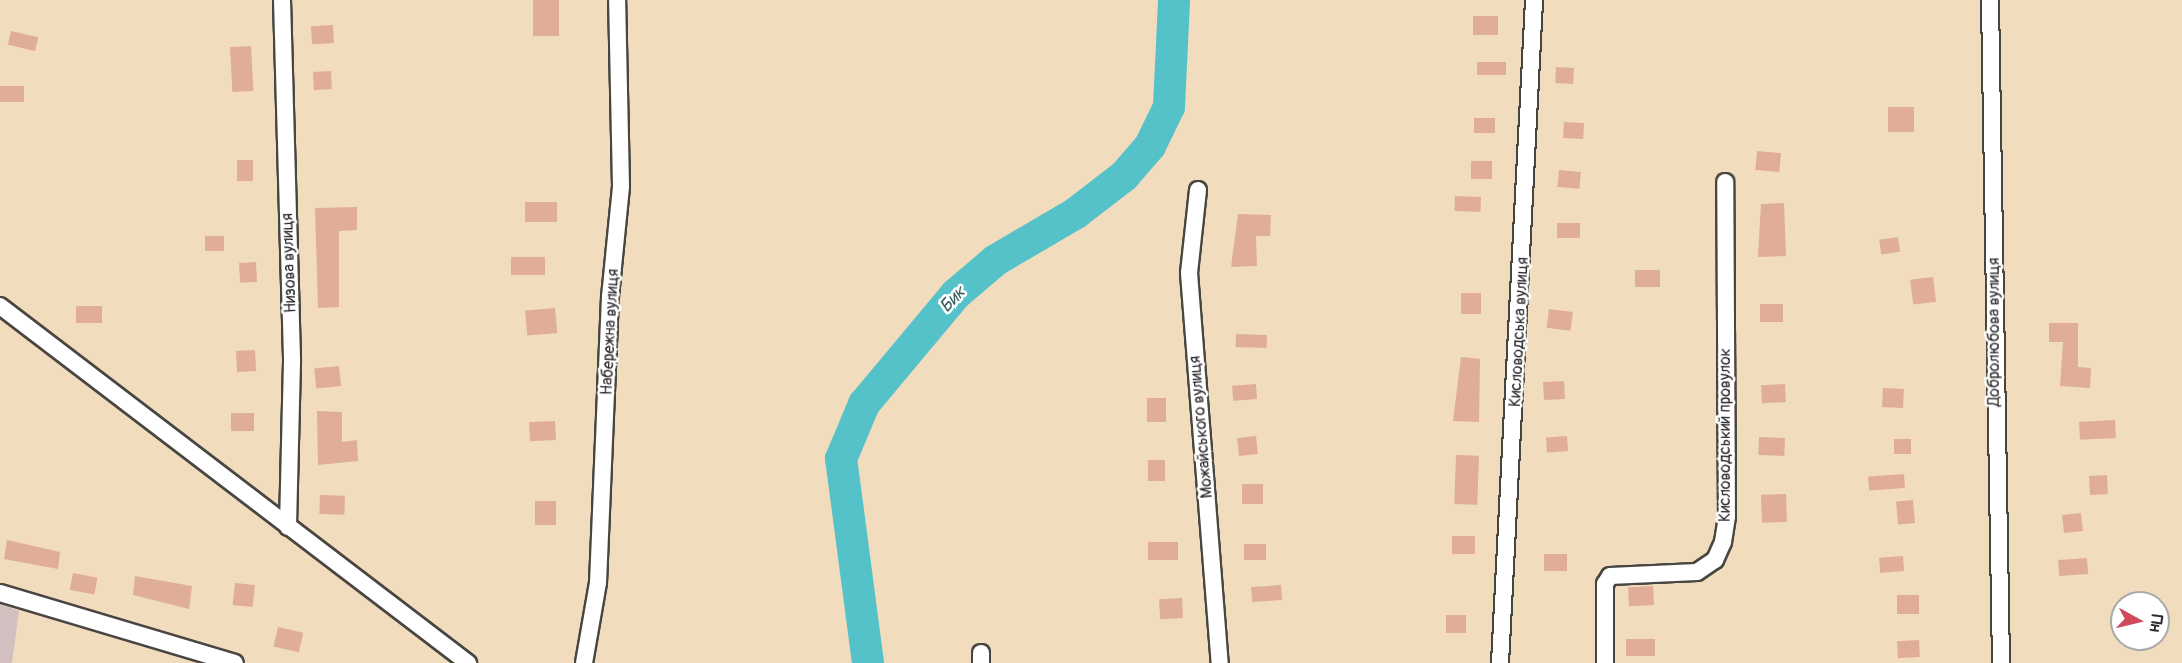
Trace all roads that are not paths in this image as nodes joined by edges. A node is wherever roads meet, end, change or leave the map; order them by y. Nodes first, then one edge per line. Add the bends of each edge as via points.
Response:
1 (282, 0) edge
2 (617, 0) edge
3 (1534, 0) edge
4 (1990, 0) edge
5 (1725, 182) dead end
6 (1198, 190) dead end
7 (0, 306) edge
8 (288, 527) junction
9 (0, 593) edge
10 (235, 663) edge
11 (468, 663) edge
12 (584, 663) edge
13 (1220, 663) edge
14 (1500, 663) edge
15 (1605, 663) edge
16 (2001, 663) edge

1 - 8 street, Низова вулиця via 292,362
2 - 12 street, Набережна вулиця via 621,186 610,297 598,583
3 - 14 street, Кисловодська вулиця
4 - 16 street, Добролюбова вулиця
5 - 15 street, Кисловодський провулок via 1727,516 1723,542 1715,560 1697,572 1610,576 1605,584
6 - 13 street, Можайського вулиця via 1189,273
7 - 8 street
8 - 11 street
9 - 10 street

